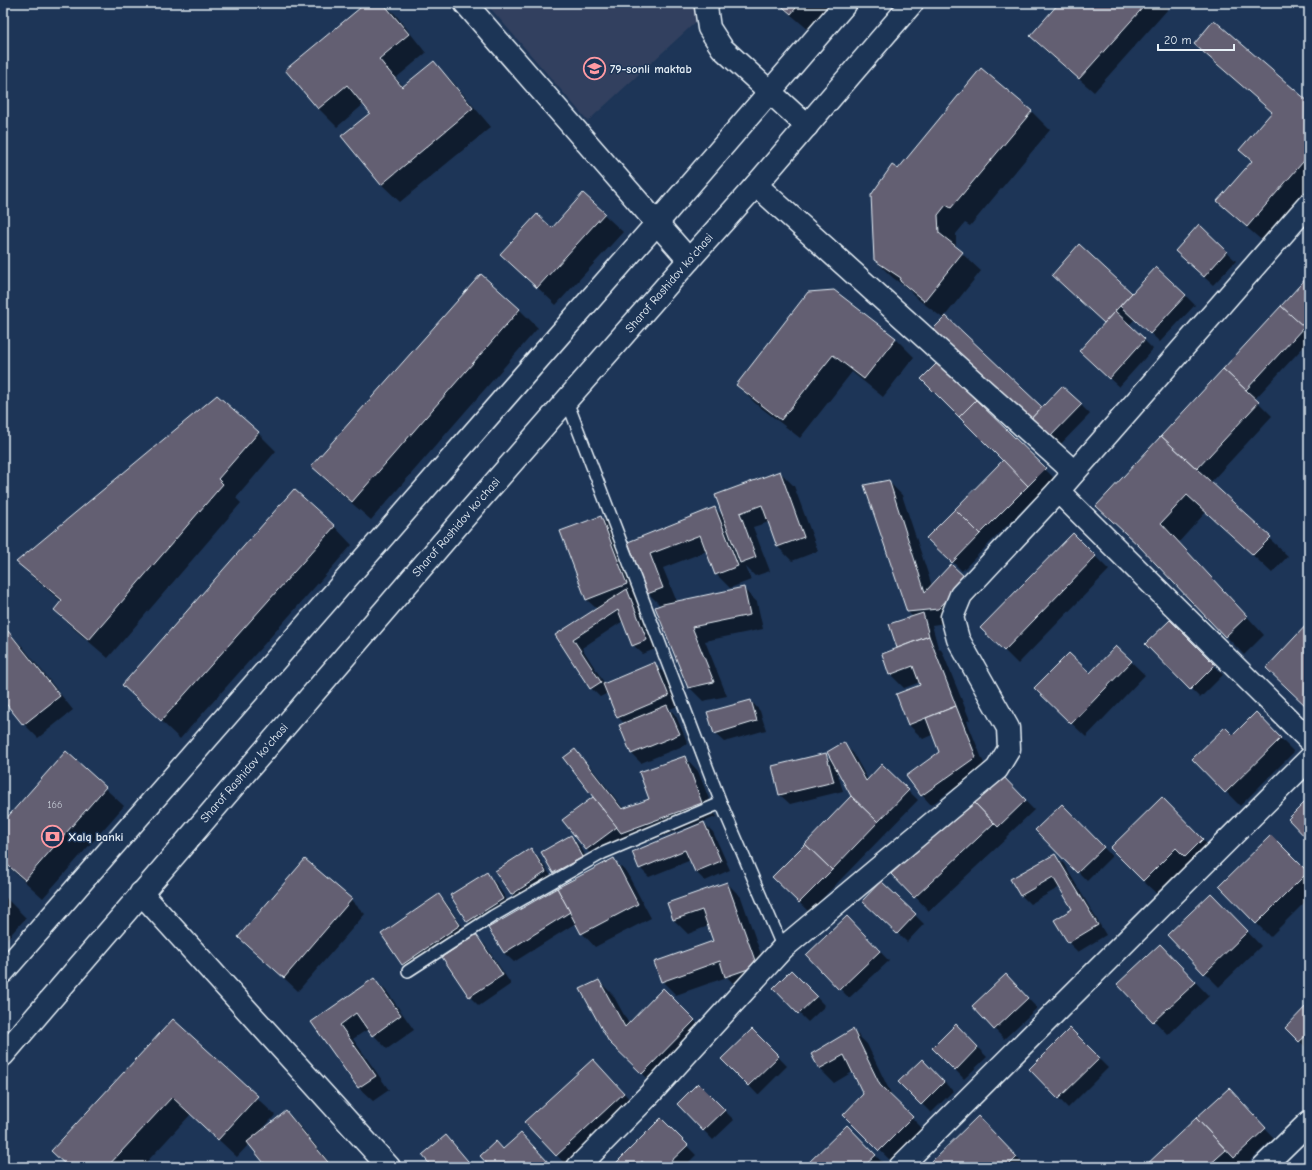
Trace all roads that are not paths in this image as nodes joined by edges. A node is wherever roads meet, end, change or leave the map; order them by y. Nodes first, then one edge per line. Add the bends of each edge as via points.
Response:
1 (465, 3) edge
2 (708, 3) edge
3 (846, 3) edge
4 (912, 3) edge
5 (769, 91) junction
6 (807, 126) junction
7 (756, 185) junction
8 (1309, 204) edge
9 (657, 223) junction
10 (689, 260) junction
11 (567, 400) junction
12 (1074, 472) junction
13 (1058, 491) junction
14 (1309, 740) edge
15 (1309, 759) edge
16 (721, 804) junction
17 (141, 893) junction
18 (783, 948) junction
19 (408, 971) dead end
20 (3, 972) edge
21 (3, 1055) edge
22 (1309, 1122) edge
23 (389, 1167) edge
24 (578, 1167) edge
25 (900, 1167) edge
26 (1263, 1167) edge

1 - 9 street
2 - 5 street via 706,7 709,28 722,48
3 - 5 street
4 - 6 street, Sharof Rashidov ko'chasi
5 - 6 street
5 - 9 street
6 - 7 street, Sharof Rashidov ko'chasi
7 - 10 street, Sharof Rashidov ko'chasi
7 - 12 street
8 - 12 street
9 - 10 street
9 - 20 street
10 - 11 street, Sharof Rashidov ko'chasi
11 - 16 lane
11 - 17 street, Sharof Rashidov ko'chasi
12 - 13 street
13 - 14 street
13 - 18 street via 961,595 952,617 958,640 1008,728 1009,749 997,769
15 - 25 street
16 - 18 lane
16 - 19 lane via 603,854 493,916
17 - 21 street, Sharof Rashidov ko'chasi
17 - 23 street
18 - 24 street via 650,1094
22 - 26 street

